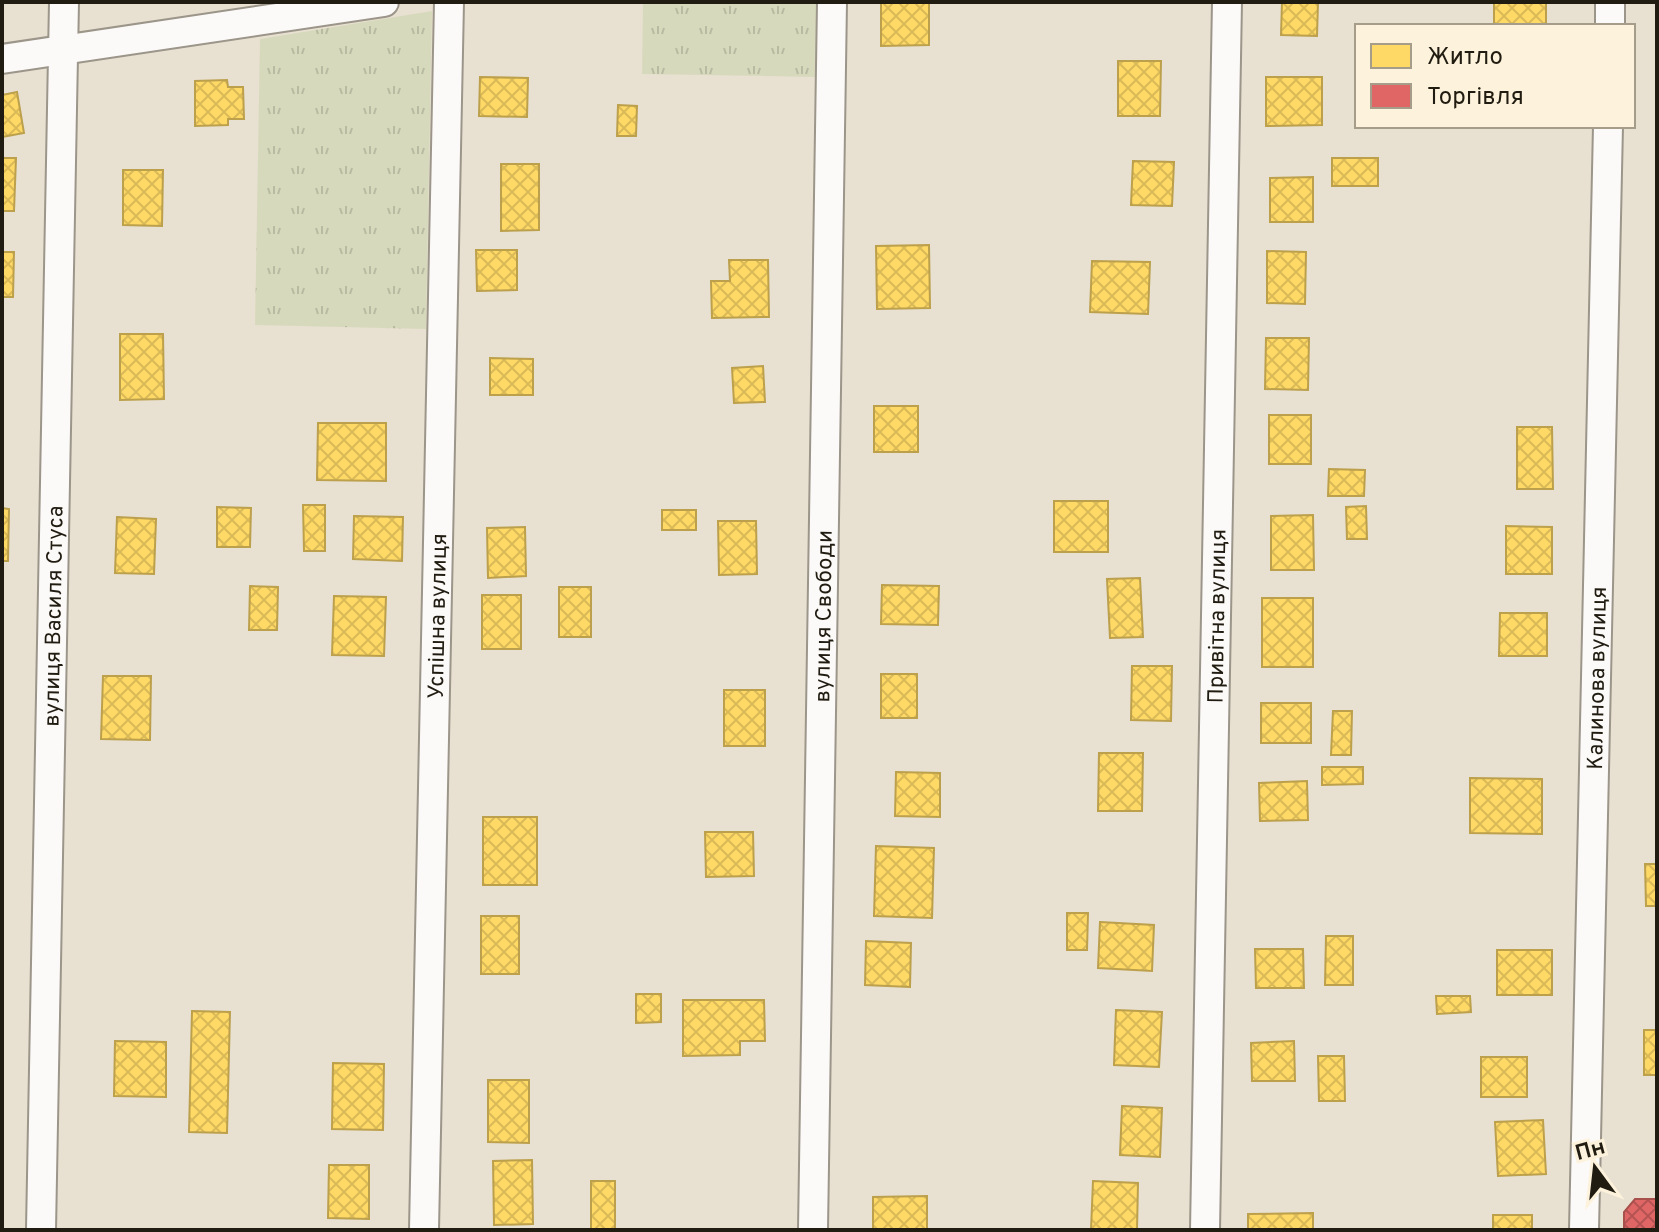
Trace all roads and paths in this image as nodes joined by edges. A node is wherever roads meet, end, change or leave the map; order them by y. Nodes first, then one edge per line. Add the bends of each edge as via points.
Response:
1 (64, 2) edge
2 (384, 2) edge
3 (449, 2) edge
4 (832, 2) edge
5 (1227, 2) edge
6 (1610, 2) edge
7 (1610, 24) edge
8 (64, 50) junction
9 (2, 59) edge
10 (1608, 128) edge
11 (41, 1230) edge
12 (424, 1230) edge
13 (813, 1230) edge
14 (1205, 1230) edge
15 (1584, 1230) edge

1 - 8 street, вулиця Василя Стуса
2 - 8 street
3 - 12 street, Успішна вулиця
4 - 13 street, вулиця Свободи
5 - 14 street, Привітна вулиця
6 - 7 street
8 - 9 street
8 - 11 street, вулиця Василя Стуса
10 - 15 street, Калинова вулиця

